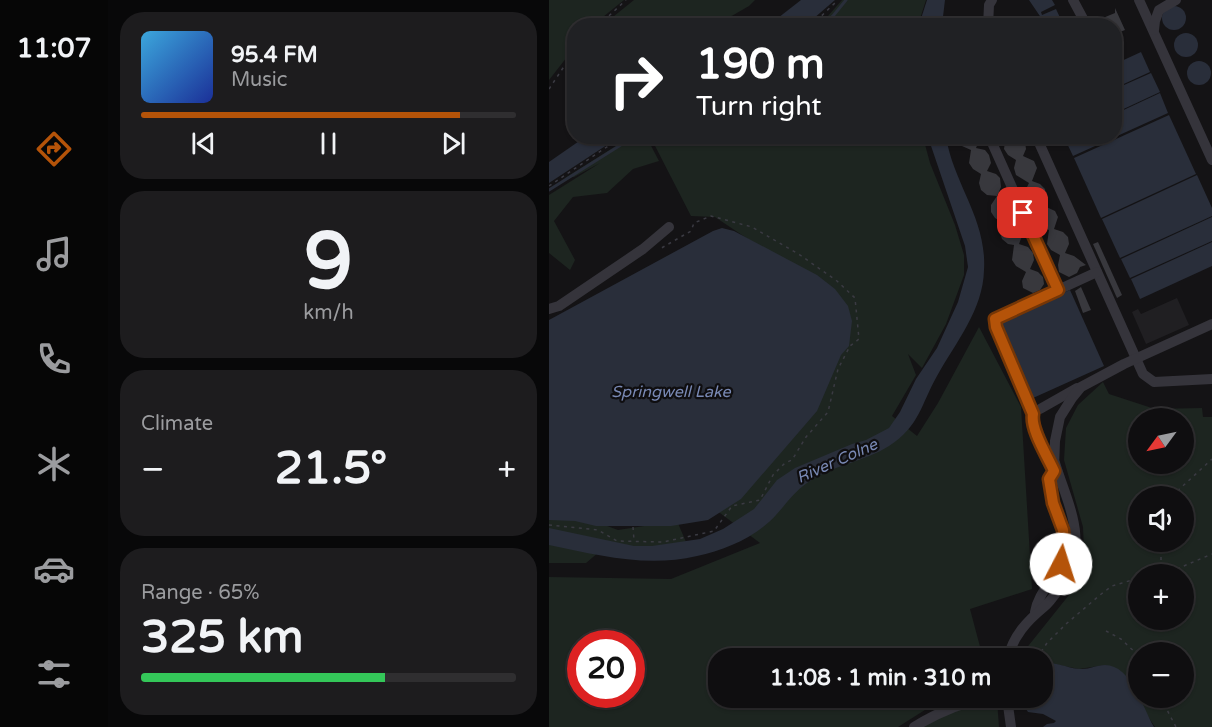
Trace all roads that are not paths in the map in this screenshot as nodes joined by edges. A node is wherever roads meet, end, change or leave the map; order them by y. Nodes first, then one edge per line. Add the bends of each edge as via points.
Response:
1 (992, 0) edge
2 (1073, 0) edge
3 (1139, 0) edge
4 (1176, 0) edge
5 (988, 18) edge
6 (1083, 18) edge
7 (1154, 34) junction
8 (993, 144) edge
9 (1040, 144) edge
10 (1212, 160) edge
11 (669, 227) dead end
12 (1097, 272) junction
13 (1058, 290) junction
14 (549, 309) edge
15 (1212, 324) edge
16 (1136, 359) junction
17 (1212, 379) edge
18 (1088, 382) junction
19 (1037, 412) junction
20 (1060, 417) junction
21 (1054, 467) junction
22 (1012, 648) edge
23 (950, 708) edge
24 (1008, 708) edge
25 (913, 727) edge
26 (1011, 727) edge

1 - 5 street
2 - 6 street
3 - 7 street
4 - 7 street via 1159,10
7 - 10 street
8 - 13 street
9 - 12 street
11 - 14 street via 559,306
12 - 13 street
12 - 16 street
13 - 19 street via 995,319
15 - 16 street
16 - 17 street via 1143,374 1154,381
16 - 18 street
18 - 19 street
18 - 20 street via 1071,398
19 - 20 street via 1047,407
19 - 21 street via 1032,421 1034,429
20 - 21 street
21 - 22 street via 1049,479 1063,530 1061,564
23 - 25 street
24 - 26 street

